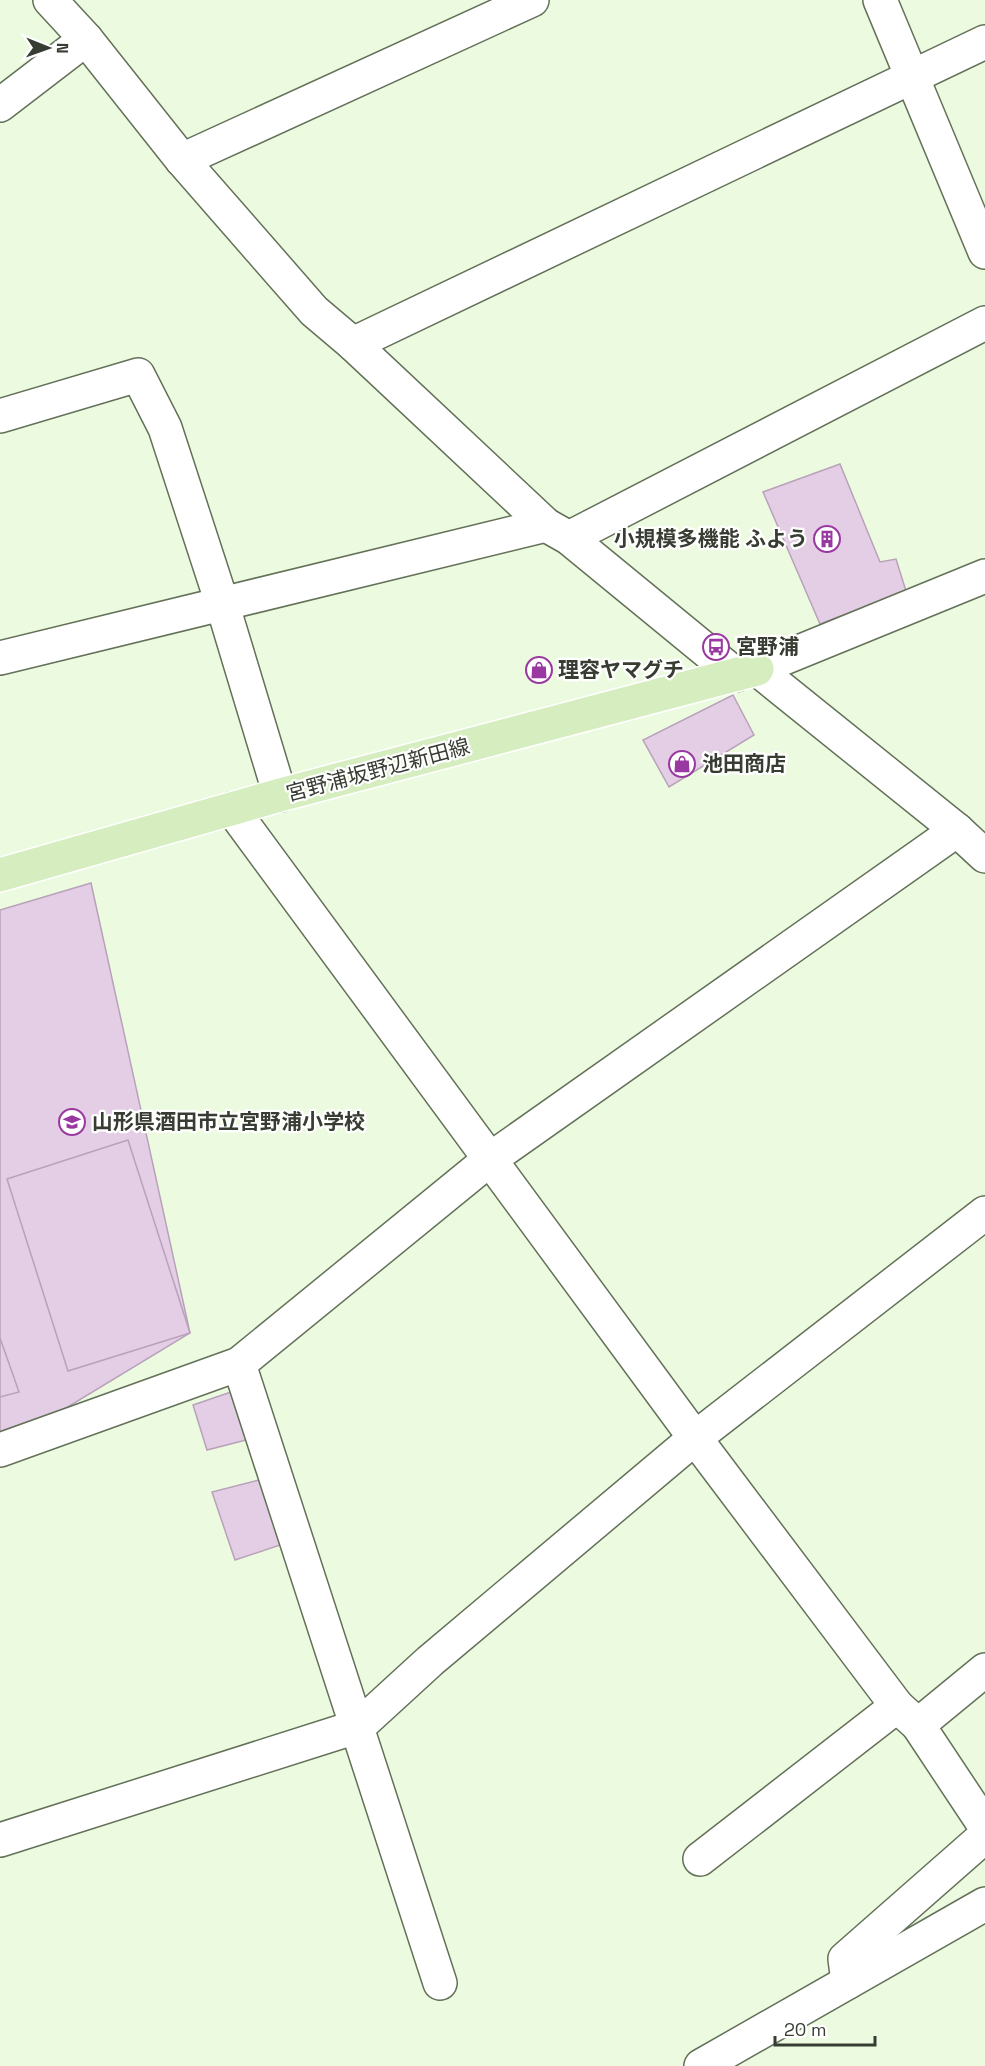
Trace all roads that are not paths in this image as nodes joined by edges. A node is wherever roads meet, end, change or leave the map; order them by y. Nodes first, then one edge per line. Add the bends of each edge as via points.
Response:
1 (50, 0) edge
2 (532, 0) edge
3 (880, 0) edge
4 (86, 39) junction
5 (985, 42) edge
6 (912, 75) junction
7 (0, 105) edge
8 (182, 160) junction
9 (985, 252) edge
10 (985, 323) edge
11 (353, 344) junction
12 (3, 410) edge
13 (558, 531) junction
14 (985, 576) edge
15 (985, 601) edge
16 (222, 603) junction
17 (0, 658) edge
18 (746, 672) junction
19 (280, 795) junction
20 (232, 809) junction
21 (957, 830) junction
22 (985, 856) edge
23 (0, 875) edge
24 (489, 1160) junction
25 (985, 1213) edge
26 (239, 1364) junction
27 (695, 1438) junction
28 (0, 1450) edge
29 (985, 1670) edge
30 (908, 1715) junction
31 (359, 1726) junction
32 (985, 1826) edge
33 (985, 1836) edge
34 (0, 1840) edge
35 (700, 1859) dead end
36 (985, 1904) edge
37 (848, 1982) junction
38 (440, 1983) dead end
39 (700, 2066) edge

1 - 4 street
2 - 8 street
3 - 6 street
4 - 7 street
4 - 8 street
5 - 6 street
6 - 9 street
6 - 11 street
8 - 11 street via 314,311
10 - 13 street
11 - 13 street
12 - 16 street via 138,375 165,428
13 - 16 street
13 - 18 street
14 - 18 street
15 - 18 street
16 - 17 street
16 - 19 street
18 - 19 main road, 宮野浦坂野辺新田線
18 - 21 street
19 - 20 main road, 宮野浦坂野辺新田線
20 - 23 main road, 宮野浦坂野辺新田線
20 - 24 street
21 - 22 street
21 - 24 street
24 - 26 street
24 - 27 street
25 - 27 street
26 - 28 street
26 - 31 street
27 - 30 street
27 - 31 street via 430,1661
29 - 30 street
30 - 32 street
30 - 35 street
31 - 34 street
31 - 38 street
33 - 37 street via 845,1959
36 - 37 street
37 - 39 street

